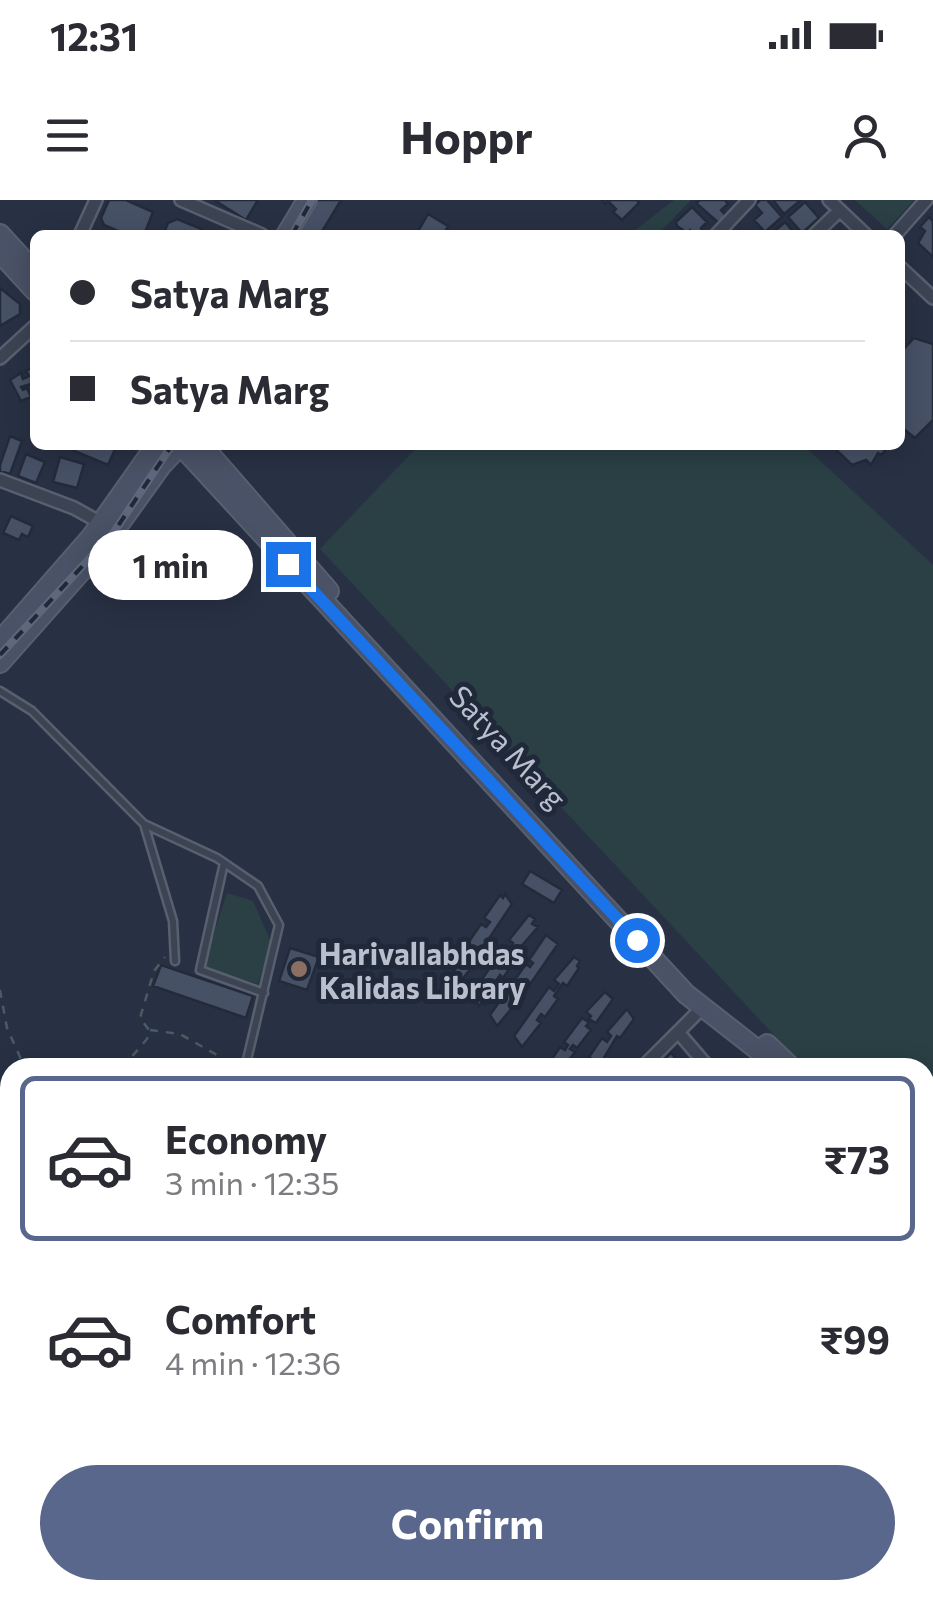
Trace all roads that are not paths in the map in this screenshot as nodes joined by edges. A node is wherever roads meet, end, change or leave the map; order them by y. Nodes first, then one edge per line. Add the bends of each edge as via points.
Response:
1 (96, 200) edge
2 (181, 200) edge
3 (307, 200) edge
4 (321, 200) edge
5 (749, 200) edge
6 (829, 200) edge
7 (926, 200) edge
8 (840, 210) junction
9 (82, 230) edge
10 (250, 230) edge
11 (289, 230) edge
12 (303, 230) edge
13 (721, 230) edge
14 (819, 230) edge
15 (861, 230) edge
16 (899, 230) edge
17 (0, 234) edge
18 (0, 253) edge
19 (30, 267) edge
20 (905, 272) edge
21 (30, 286) edge
22 (933, 298) edge
23 (30, 331) edge
24 (0, 358) edge
25 (152, 450) edge
26 (176, 450) edge
27 (186, 450) edge
28 (206, 450) edge
29 (0, 480) edge
30 (101, 523) junction
31 (0, 640) edge
32 (0, 663) edge
33 (0, 692) edge
34 (144, 824) junction
35 (224, 864) junction
36 (642, 936) junction
37 (175, 961) dead end
38 (264, 993) junction
39 (703, 1007) junction
40 (678, 1032) junction
41 (245, 1058) edge
42 (652, 1058) edge
43 (701, 1058) edge
44 (768, 1058) edge
45 (780, 1058) edge

1 - 9 street
2 - 10 street
3 - 11 main road
4 - 12 main road
5 - 13 street
6 - 8 street
7 - 16 street
8 - 14 street
8 - 15 street
17 - 19 main road
18 - 21 main road
20 - 22 street
23 - 24 street
25 - 30 main road
26 - 32 main road
27 - 36 main road, Satya Marg
28 - 36 main road, Satya Marg
29 - 30 street
30 - 31 main road
33 - 34 lane via 32,711
34 - 35 lane
34 - 37 lane via 173,921
35 - 38 lane via 258,886 279,925
35 - 38 lane via 200,970
36 - 39 main road, Satya Marg
36 - 45 main road, Satya Marg
38 - 41 lane
39 - 40 street
39 - 44 main road, Satya Marg
40 - 42 street
40 - 43 street

